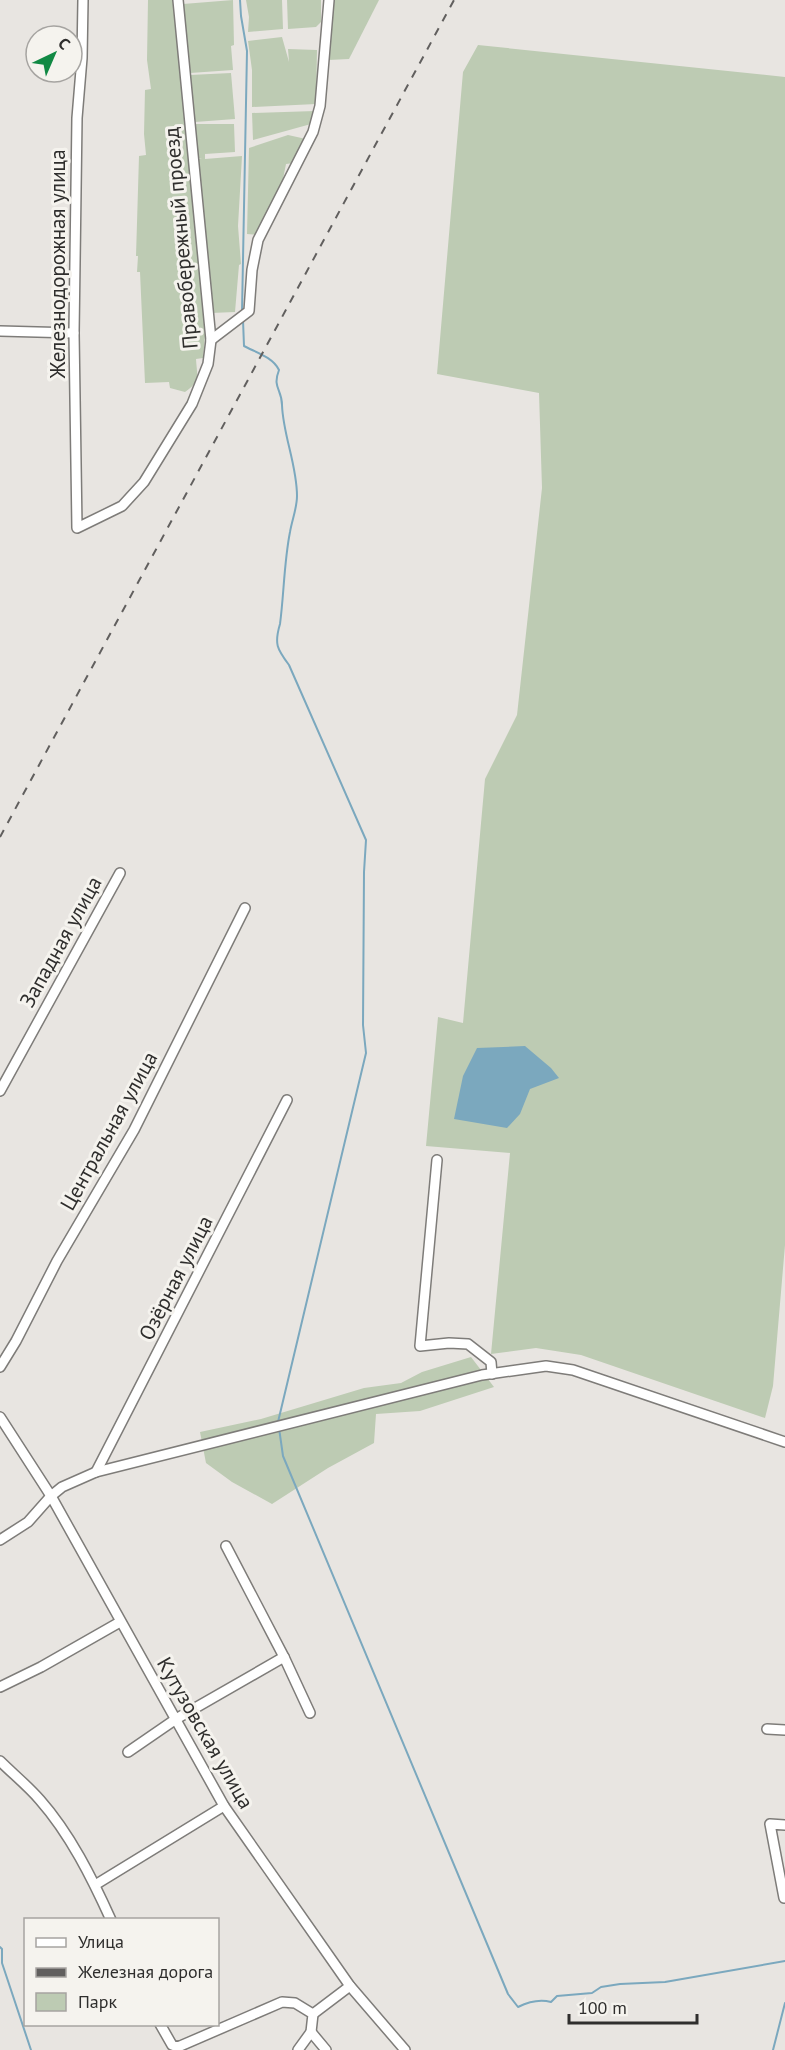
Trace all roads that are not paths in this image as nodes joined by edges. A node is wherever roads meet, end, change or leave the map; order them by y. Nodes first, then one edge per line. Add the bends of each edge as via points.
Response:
1 (83, 0) edge
2 (178, 0) edge
3 (329, 0) edge
4 (0, 331) edge
5 (74, 333) junction
6 (211, 340) junction
7 (77, 528) joint
8 (120, 873) dead end
9 (245, 908) dead end
10 (0, 1091) edge
11 (287, 1100) dead end
12 (437, 1160) dead end
13 (0, 1367) edge
14 (492, 1374) junction
15 (0, 1417) edge
16 (785, 1442) edge
17 (96, 1472) junction
18 (51, 1496) junction
19 (0, 1540) edge
20 (226, 1546) dead end
21 (120, 1622) junction
22 (284, 1657) junction
23 (0, 1687) edge
24 (310, 1713) dead end
25 (176, 1719) junction
26 (767, 1729) dead end
27 (785, 1730) edge
28 (128, 1752) dead end
29 (0, 1761) edge
30 (224, 1806) junction
31 (785, 1826) edge
32 (95, 1885) junction
33 (784, 1898) edge
34 (110, 1918) edge
35 (350, 1986) junction
36 (313, 2014) junction
37 (161, 2026) edge
38 (311, 2032) junction
39 (298, 2050) edge
40 (326, 2050) edge
41 (405, 2050) edge

1 - 5 street, Железнодорожная улица
2 - 6 street, Правобережный проезд
3 - 6 street via 320,106 313,132 258,240 249,311
4 - 5 street
5 - 7 street, Железнодорожная улица
6 - 7 street, Правобережный проезд via 208,364 192,404 144,482 122,506
8 - 10 street, Западная улица
9 - 13 street, Центральная улица via 134,1130
11 - 17 street, Озёрная улица
12 - 14 street via 420,1346 468,1344 490,1362
14 - 16 street via 546,1366 573,1370
14 - 17 street
15 - 18 street, Кутузовская улица
17 - 18 street
18 - 19 street via 28,1522
18 - 21 street, Кутузовская улица
20 - 22 street
21 - 23 street
21 - 25 street, Кутузовская улица
22 - 24 street
22 - 25 street
25 - 28 street
25 - 30 street, Кутузовская улица
26 - 27 street
29 - 32 street via 40,1800
30 - 32 street
30 - 35 street, Кутузовская улица
31 - 33 street via 770,1824
32 - 34 street
35 - 36 street
35 - 41 street, Кутузовская улица
36 - 37 street via 296,2002 282,2002 178,2047 172,2045
36 - 38 street
38 - 39 street
38 - 40 street

